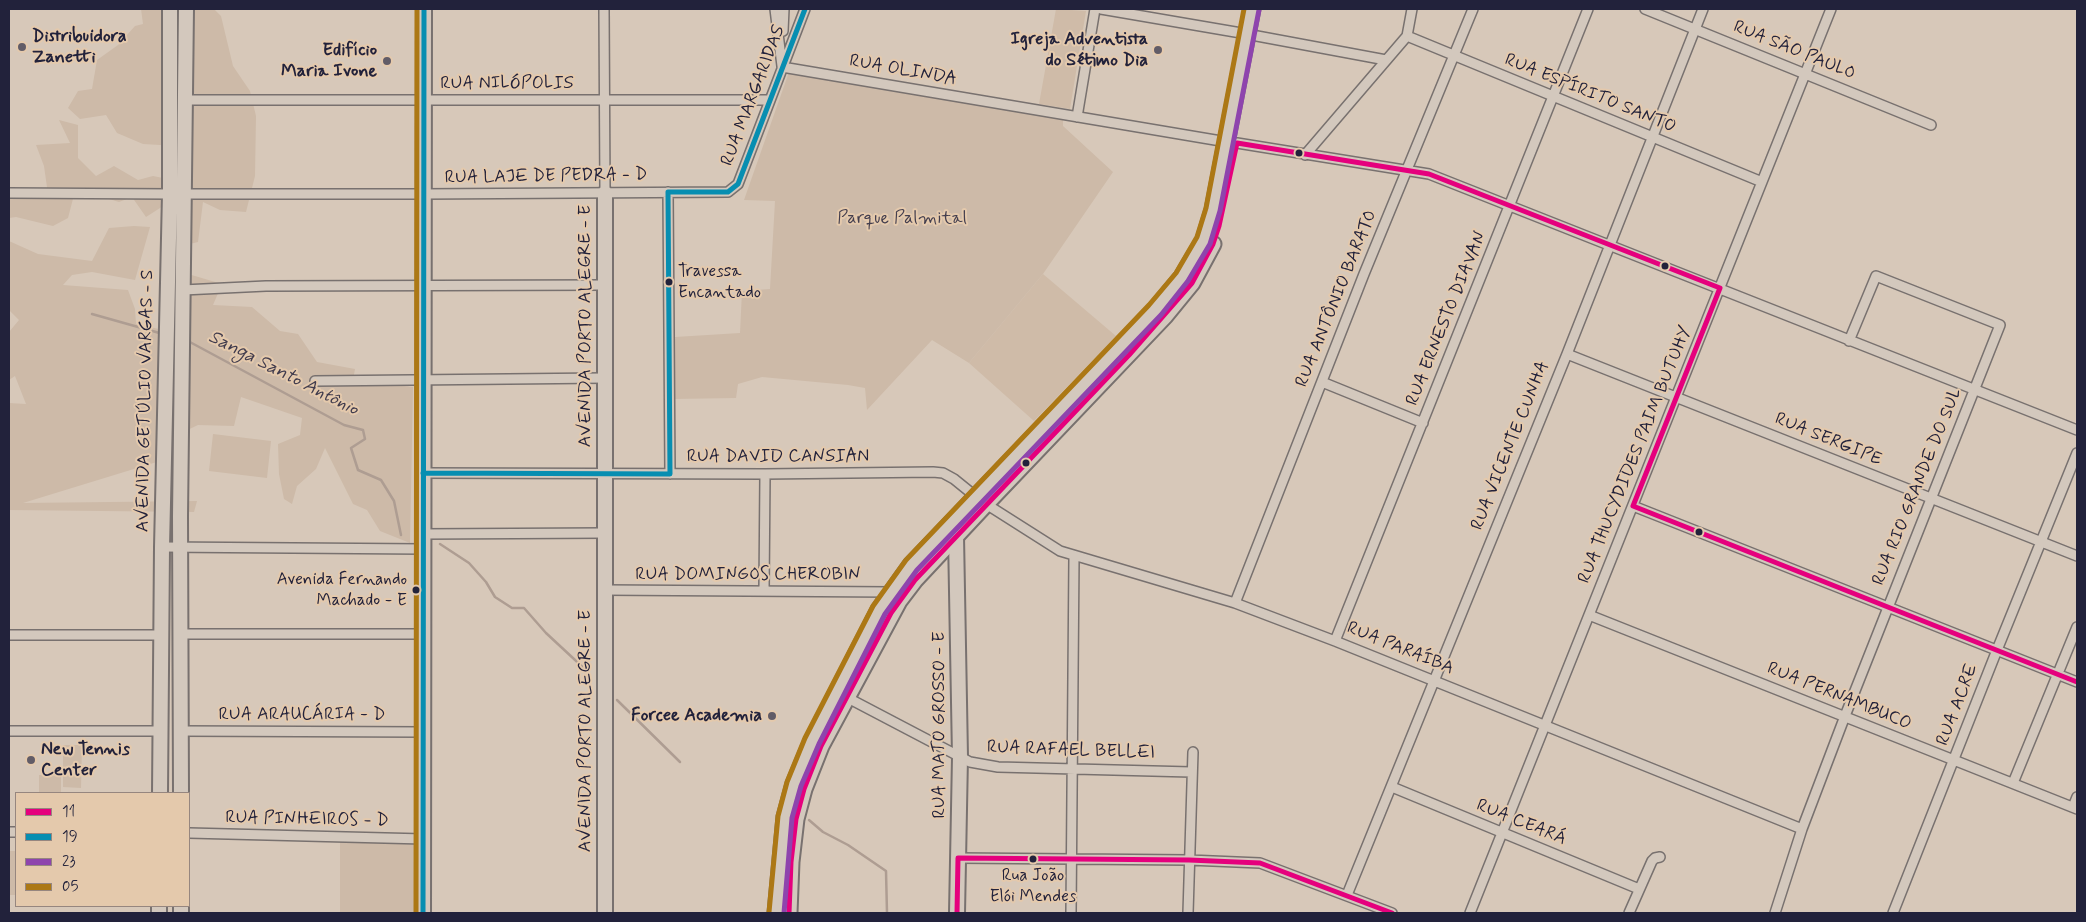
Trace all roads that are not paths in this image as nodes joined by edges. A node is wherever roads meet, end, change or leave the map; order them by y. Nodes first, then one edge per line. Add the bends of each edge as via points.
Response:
1 (170, 9) edge
2 (186, 9) edge
3 (424, 9) edge
4 (604, 9) edge
5 (775, 9) edge
6 (805, 9) edge
7 (1095, 9) edge
8 (1101, 9) edge
9 (1252, 9) edge
10 (1261, 9) edge
11 (1412, 9) edge
12 (1473, 9) edge
13 (1588, 9) edge
14 (1645, 9) edge
15 (1703, 9) edge
16 (1831, 9) edge
17 (783, 13) edge
18 (801, 21) junction
19 (1696, 28) junction
20 (1252, 35) junction
21 (1407, 36) junction
22 (1453, 57) junction
23 (1386, 60) junction
24 (782, 67) junction
25 (1805, 74) junction
26 (1552, 97) junction
27 (185, 100) junction
28 (424, 100) junction
29 (605, 100) junction
30 (770, 100) junction
31 (1076, 117) junction
32 (1931, 125) dead end
33 (1652, 136) junction
34 (1232, 142) junction
35 (1305, 155) junction
36 (1406, 172) junction
37 (1762, 182) junction
38 (668, 192) junction
39 (728, 192) joint
40 (9, 193) edge
41 (605, 193) junction
42 (170, 194) junction
43 (184, 194) junction
44 (424, 194) junction
45 (1510, 205) junction
46 (1610, 245) junction
47 (423, 285) junction
48 (605, 285) junction
49 (1720, 288) junction
50 (183, 290) junction
51 (1848, 340) junction
52 (1567, 354) junction
53 (605, 378) junction
54 (423, 380) junction
55 (315, 381) dead end
56 (1322, 382) junction
57 (1975, 390) junction
58 (1676, 397) junction
59 (1423, 422) junction
60 (2077, 430) edge
61 (2077, 453) edge
62 (423, 473) junction
63 (605, 474) junction
64 (670, 474) junction
65 (765, 474) junction
66 (1932, 498) junction
67 (981, 500) junction
68 (1633, 506) junction
69 (952, 531) junction
70 (605, 533) junction
71 (423, 534) junction
72 (2042, 542) junction
73 (162, 547) junction
74 (180, 548) junction
75 (423, 549) junction
76 (2077, 556) edge
77 (1074, 557) junction
78 (605, 590) junction
79 (764, 591) junction
80 (890, 592) junction
81 (1235, 603) junction
82 (1888, 606) junction
83 (1589, 615) junction
84 (2077, 627) edge
85 (180, 634) junction
86 (423, 634) junction
87 (9, 635) edge
88 (161, 635) junction
89 (1335, 641) junction
90 (1997, 650) junction
91 (2058, 674) junction
92 (1435, 681) junction
93 (2077, 682) edge
94 (841, 694) junction
95 (1844, 716) junction
96 (1546, 725) junction
97 (9, 731) edge
98 (160, 731) junction
99 (181, 731) junction
100 (423, 732) junction
101 (1193, 752) dead end
102 (960, 757) junction
103 (1954, 760) junction
104 (1072, 768) junction
105 (1191, 772) junction
106 (2013, 783) junction
107 (1392, 787) junction
108 (160, 792) edge
109 (181, 792) edge
110 (2077, 797) edge
111 (2075, 808) edge
112 (1802, 829) junction
113 (190, 833) edge
114 (1502, 833) junction
115 (424, 839) junction
116 (1660, 857) dead end
117 (958, 858) junction
118 (1072, 858) junction
119 (1189, 860) junction
120 (1639, 889) junction
121 (1346, 895) junction
122 (423, 913) edge
123 (605, 913) edge
124 (776, 913) edge
125 (789, 913) edge
126 (957, 913) edge
127 (1071, 913) edge
128 (1188, 913) edge
129 (1392, 913) edge
130 (1470, 913) edge
131 (1630, 913) edge
132 (1776, 913) edge
133 (1893, 913) edge

1 - 42 street, AVENIDA GETÚLIO VARGAS - S
2 - 27 street, AVENIDA GETÚLIO VARGAS - S
3 - 28 street
4 - 29 street, AVENIDA PORTO ALEGRE - E
5 - 24 street
6 - 18 street, RUA MARGARIDAS
7 - 31 street
8 - 20 street
9 - 20 main road
10 - 20 main road
11 - 21 street
12 - 22 street, RUA ANTÔNIO BARATO
13 - 26 street, RUA ERNESTO DIAVAN
14 - 19 street, RUA SÃO PAULO
15 - 19 street, RUA VICENTE CUNHA
16 - 25 street, RUA THUCYDIDES PAIM BUTUHY
17 - 18 street via 794,22
17 - 24 street
18 - 24 street, RUA MARGARIDAS
19 - 25 street, RUA SÃO PAULO
19 - 33 street, RUA VICENTE CUNHA
20 - 23 street
20 - 34 main road
21 - 22 street, RUA ESPÍRITO SANTO
21 - 23 street
22 - 26 street, RUA ESPÍRITO SANTO
22 - 36 street, RUA ANTÔNIO BARATO
23 - 35 street
24 - 30 street, RUA MARGARIDAS
24 - 31 street, RUA OLINDA
25 - 32 street, RUA SÃO PAULO
25 - 37 street, RUA THUCYDIDES PAIM BUTUHY
26 - 33 street, RUA ESPÍRITO SANTO
26 - 45 street, RUA ERNESTO DIAVAN
27 - 28 street, RUA NILÓPOLIS
27 - 43 street, AVENIDA GETÚLIO VARGAS - S
28 - 29 street, RUA NILÓPOLIS
28 - 44 street
29 - 30 street, RUA NILÓPOLIS
29 - 41 street, AVENIDA PORTO ALEGRE - E
30 - 39 street, RUA MARGARIDAS via 738,184
31 - 34 street, RUA OLINDA
33 - 37 street, RUA ESPÍRITO SANTO
33 - 46 street, RUA VICENTE CUNHA
34 - 35 street, RUA OLINDA
34 - 67 main road via 1210,224 1182,277
35 - 36 street, RUA OLINDA
36 - 45 street, RUA OLINDA via 1429,174
36 - 56 street, RUA ANTÔNIO BARATO
37 - 49 street, RUA THUCYDIDES PAIM BUTUHY
38 - 39 street, RUA LAJE DE PEDRA - D
38 - 41 street, RUA LAJE DE PEDRA - D
38 - 64 street
40 - 42 street
41 - 44 street, RUA LAJE DE PEDRA - D
41 - 48 street, AVENIDA PORTO ALEGRE - E
42 - 73 street, AVENIDA GETÚLIO VARGAS - S
43 - 44 street, RUA LAJE DE PEDRA - D
43 - 50 street, AVENIDA GETÚLIO VARGAS - S
44 - 47 street
45 - 46 street, RUA OLINDA
45 - 59 street, RUA ERNESTO DIAVAN
46 - 49 street, RUA OLINDA
46 - 52 street, RUA VICENTE CUNHA
47 - 48 street
47 - 50 street
47 - 54 street
48 - 53 street, AVENIDA PORTO ALEGRE - E
49 - 51 street, RUA OLINDA
49 - 58 street, RUA THUCYDIDES PAIM BUTUHY
50 - 74 street, AVENIDA GETÚLIO VARGAS - S
51 - 57 street, RUA OLINDA
51 - 57 street, RUA RIO GRANDE DO SUL via 1876,276 2000,325
52 - 58 street, RUA SERGIPE
52 - 92 street, RUA VICENTE CUNHA
53 - 54 street
53 - 63 street, AVENIDA PORTO ALEGRE - E
54 - 55 street
54 - 62 street
56 - 59 street
56 - 81 street, RUA ANTÔNIO BARATO
57 - 60 street, RUA OLINDA
57 - 66 street, RUA RIO GRANDE DO SUL
58 - 66 street, RUA SERGIPE
58 - 68 street, RUA THUCYDIDES PAIM BUTUHY
59 - 89 street, RUA ERNESTO DIAVAN
61 - 72 street, RUA ACRE
62 - 63 street, RUA DAVID CANSIAN
62 - 71 street
63 - 64 street, RUA DAVID CANSIAN
63 - 70 street, AVENIDA PORTO ALEGRE - E
64 - 65 street, RUA DAVID CANSIAN
65 - 67 street, RUA DAVID CANSIAN via 943,473
65 - 79 street
66 - 72 street, RUA SERGIPE
66 - 82 street, RUA RIO GRANDE DO SUL
67 - 69 main road
67 - 77 street, RUA PARAÍBA
68 - 82 street
68 - 83 street, RUA THUCYDIDES PAIM BUTUHY
69 - 80 main road via 911,565
69 - 94 main road via 899,601
69 - 102 street, RUA MATO GROSSO - E
70 - 71 street
70 - 78 street, AVENIDA PORTO ALEGRE - E
71 - 75 street
72 - 76 street, RUA SERGIPE
72 - 90 street, RUA ACRE
73 - 74 street
73 - 88 street, AVENIDA GETÚLIO VARGAS - S
74 - 75 street
74 - 85 street, AVENIDA GETÚLIO VARGAS - S
75 - 86 street
77 - 81 street, RUA PARAÍBA
77 - 104 street
78 - 79 street, RUA DOMINGOS CHEROBIN
78 - 123 street, AVENIDA PORTO ALEGRE - E
79 - 80 street, RUA DOMINGOS CHEROBIN
80 - 94 main road
81 - 89 street, RUA PARAÍBA
82 - 90 street
82 - 95 street, RUA RIO GRANDE DO SUL
83 - 95 street, RUA PERNAMBUCO
83 - 96 street, RUA THUCYDIDES PAIM BUTUHY
84 - 91 street
85 - 86 street
85 - 99 street, AVENIDA GETÚLIO VARGAS - S
86 - 100 street
87 - 88 street
88 - 98 street, AVENIDA GETÚLIO VARGAS - S
89 - 92 street, RUA PARAÍBA
90 - 91 street
90 - 103 street, RUA ACRE
91 - 93 street
91 - 106 street
92 - 96 street, RUA PARAÍBA
92 - 107 street, RUA VICENTE CUNHA
94 - 102 street, RUA RAFAEL BELLEI
94 - 124 main road via 812,741 794,784 785,817
94 - 125 main road via 796,819
95 - 103 street, RUA PERNAMBUCO
95 - 112 street, RUA RIO GRANDE DO SUL
96 - 112 street, RUA PARAÍBA
96 - 114 street, RUA THUCYDIDES PAIM BUTUHY
97 - 98 street
98 - 108 street, AVENIDA GETÚLIO VARGAS - S
99 - 100 street, RUA ARAUCÁRIA - D
99 - 109 street, AVENIDA GETÚLIO VARGAS - S
100 - 115 street
101 - 105 street
102 - 104 street, RUA RAFAEL BELLEI via 998,767
102 - 117 street, RUA MATO GROSSO - E
103 - 106 street, RUA PERNAMBUCO
103 - 133 street, RUA ACRE
104 - 105 street, RUA RAFAEL BELLEI
104 - 118 street
105 - 119 street
106 - 111 street, RUA PERNAMBUCO
107 - 114 street, RUA CEARÁ
107 - 121 street, RUA VICENTE CUNHA
110 - 111 street
112 - 132 street, RUA RIO GRANDE DO SUL
113 - 115 street, RUA PINHEIROS - D
114 - 120 street, RUA CEARÁ
114 - 130 street, RUA THUCYDIDES PAIM BUTUHY
115 - 122 street
116 - 120 street via 1652,861
117 - 118 street
117 - 126 street, RUA MATO GROSSO - E
118 - 119 street
118 - 127 street
119 - 121 street via 1260,863
119 - 128 street
120 - 131 street
121 - 129 street

